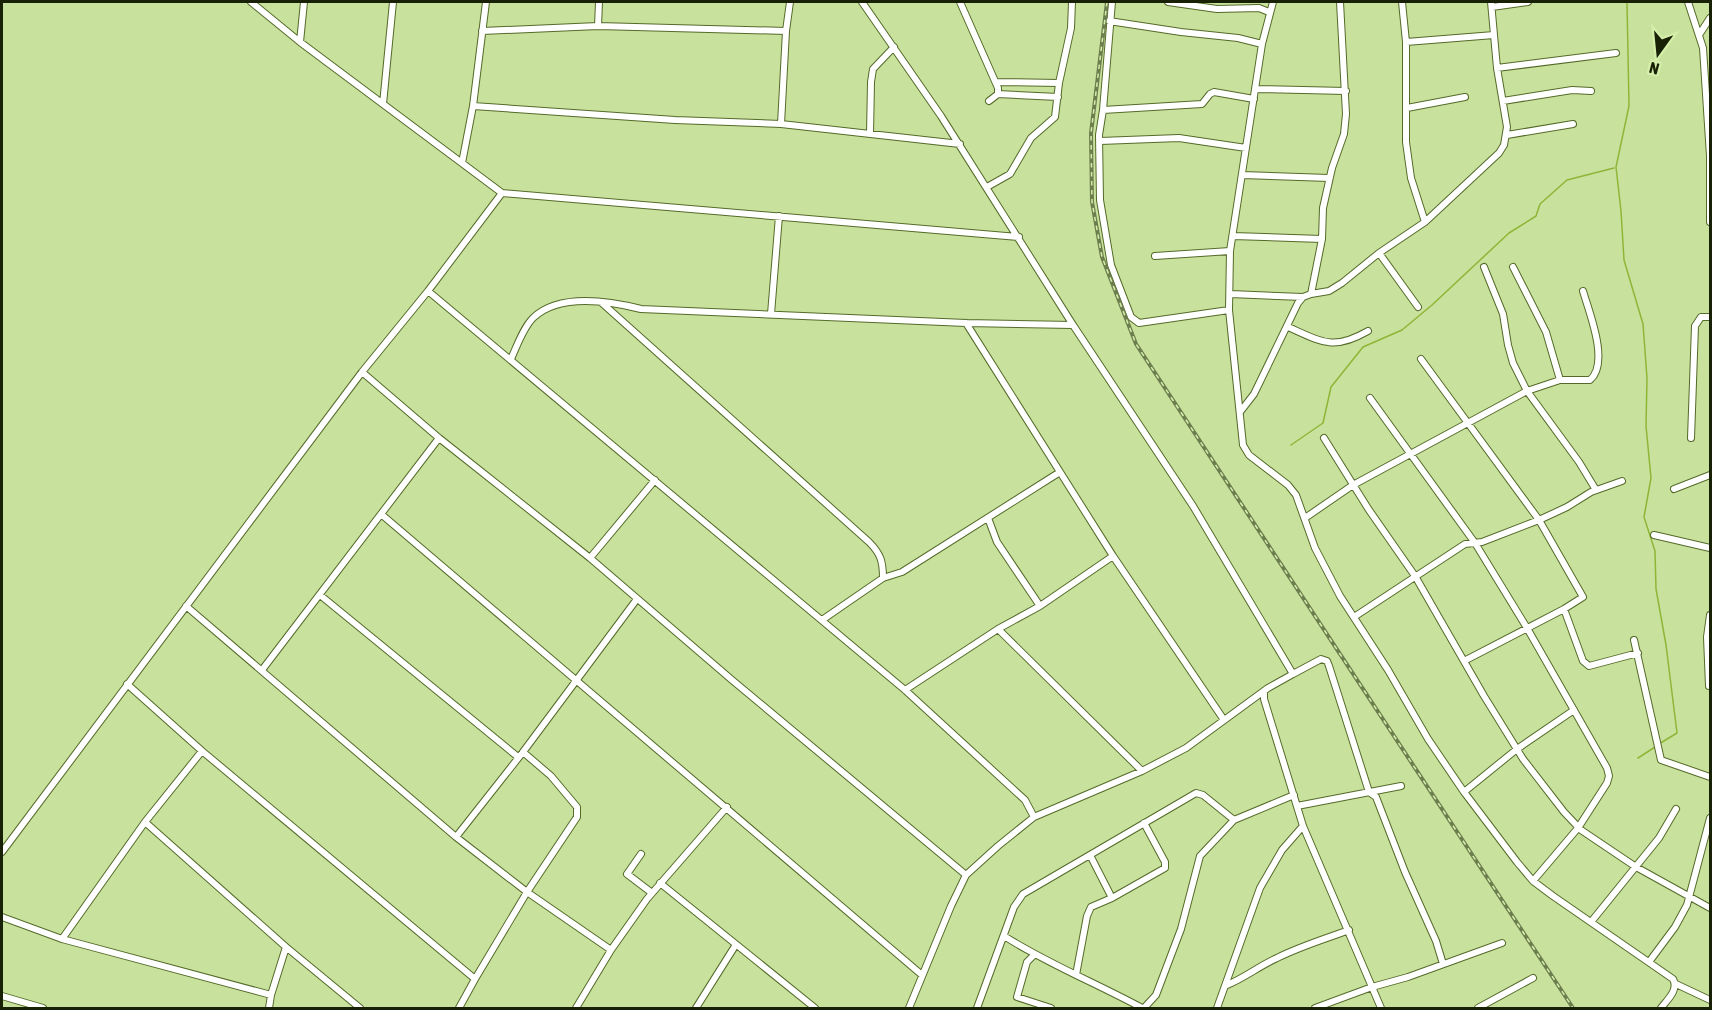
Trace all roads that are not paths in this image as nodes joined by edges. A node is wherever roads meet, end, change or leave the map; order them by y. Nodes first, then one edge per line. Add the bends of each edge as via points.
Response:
1 (251, 2) edge
2 (304, 2) edge
3 (393, 2) edge
4 (486, 2) edge
5 (599, 2) edge
6 (790, 2) edge
7 (862, 2) edge
8 (1071, 2) edge
9 (1112, 2) edge
10 (1168, 2) edge
11 (1273, 2) edge
12 (1340, 2) edge
13 (1402, 2) edge
14 (1528, 2) edge
15 (1688, 2) edge
16 (963, 3) edge
17 (1491, 4) edge
18 (1269, 12) junction
19 (1710, 18) edge
20 (1109, 21) junction
21 (598, 26) junction
22 (482, 31) junction
23 (786, 32) junction
24 (1494, 35) junction
25 (1699, 35) junction
26 (300, 42) junction
27 (1406, 42) junction
28 (1262, 44) junction
29 (894, 47) junction
30 (1707, 48) edge
31 (1616, 53) dead end
32 (1497, 68) junction
33 (996, 82) junction
34 (1059, 83) junction
35 (1255, 88) junction
36 (1346, 91) junction
37 (1591, 91) dead end
38 (998, 94) junction
39 (1058, 97) junction
40 (1465, 97) dead end
41 (1254, 99) junction
42 (1503, 100) junction
43 (989, 101) dead end
44 (382, 104) junction
45 (473, 106) junction
46 (1407, 108) junction
47 (1103, 110) junction
48 (781, 124) junction
49 (1573, 124) dead end
50 (870, 134) junction
51 (1507, 135) junction
52 (1100, 141) junction
53 (960, 144) junction
54 (1246, 148) junction
55 (462, 163) junction
56 (1242, 175) junction
57 (1329, 178) junction
58 (987, 187) junction
59 (502, 193) junction
60 (779, 216) junction
61 (1425, 222) junction
62 (1710, 222) edge
63 (1233, 236) junction
64 (1019, 237) junction
65 (1322, 239) junction
66 (1230, 251) junction
67 (1379, 253) junction
68 (1155, 256) dead end
69 (1484, 267) dead end
70 (1513, 267) dead end
71 (428, 291) junction
72 (1583, 291) dead end
73 (1230, 294) junction
74 (1311, 294) junction
75 (1303, 297) junction
76 (602, 303) junction
77 (1418, 307) dead end
78 (1229, 310) junction
79 (771, 314) junction
80 (1710, 317) edge
81 (966, 323) junction
82 (1073, 325) junction
83 (1288, 327) junction
84 (1368, 330) dead end
85 (511, 359) junction
86 (1421, 359) dead end
87 (362, 372) junction
88 (1560, 380) junction
89 (1527, 391) junction
90 (1370, 398) dead end
91 (1240, 412) junction
92 (1470, 423) junction
93 (439, 438) junction
94 (1324, 438) dead end
95 (1691, 438) dead end
96 (1411, 454) junction
97 (1060, 472) junction
98 (1710, 476) edge
99 (655, 480) junction
100 (1622, 481) dead end
101 (1353, 485) junction
102 (1674, 489) dead end
103 (1596, 490) junction
104 (381, 514) junction
105 (988, 518) junction
106 (1305, 518) junction
107 (1539, 520) junction
108 (1654, 535) dead end
109 (1475, 543) junction
110 (1710, 548) edge
111 (1113, 556) junction
112 (590, 558) junction
113 (1415, 576) junction
114 (883, 578) junction
115 (320, 595) junction
116 (637, 600) junction
117 (186, 606) junction
118 (1040, 606) junction
119 (1564, 609) junction
120 (1710, 615) edge
121 (1354, 617) junction
122 (822, 620) junction
123 (1527, 628) junction
124 (998, 629) junction
125 (1634, 640) dead end
126 (1638, 653) junction
127 (1464, 661) junction
128 (262, 670) junction
129 (1293, 674) junction
130 (577, 680) junction
131 (127, 684) junction
132 (1708, 686) dead end
133 (905, 690) junction
134 (1264, 693) junction
135 (1574, 710) junction
136 (1224, 720) junction
137 (1517, 749) junction
138 (202, 750) junction
139 (521, 755) junction
140 (1142, 771) junction
141 (1710, 777) edge
142 (1401, 786) dead end
143 (1370, 792) junction
144 (1464, 792) junction
145 (1294, 795) junction
146 (1297, 806) junction
147 (727, 807) junction
148 (1676, 809) dead end
149 (1034, 817) junction
150 (1710, 818) edge
151 (1234, 820) junction
152 (145, 822) junction
153 (1144, 823) junction
154 (1303, 826) junction
155 (1578, 828) junction
156 (456, 837) junction
157 (2, 852) edge
158 (641, 854) dead end
159 (1089, 855) junction
160 (1636, 867) junction
161 (966, 874) junction
162 (1533, 881) junction
163 (660, 883) junction
164 (527, 891) junction
165 (652, 893) junction
166 (1689, 897) junction
167 (1112, 898) junction
168 (1710, 908) edge
169 (2, 917) edge
170 (1591, 922) junction
171 (1349, 930) junction
172 (1004, 936) junction
173 (62, 939) junction
174 (1502, 943) dead end
175 (735, 946) junction
176 (286, 947) junction
177 (611, 950) junction
178 (1034, 955) junction
179 (1649, 962) junction
180 (1443, 964) junction
181 (922, 975) junction
182 (1076, 975) junction
183 (1533, 978) dead end
184 (475, 980) junction
185 (1227, 984) junction
186 (1676, 984) junction
187 (1372, 987) junction
188 (271, 995) junction
189 (2, 996) edge
190 (1710, 1000) edge
191 (43, 1008) edge
192 (269, 1008) edge
193 (360, 1008) edge
194 (459, 1008) edge
195 (576, 1008) edge
196 (696, 1008) edge
197 (815, 1008) edge
198 (909, 1008) edge
199 (977, 1008) edge
200 (1051, 1008) edge
201 (1143, 1008) edge
202 (1217, 1008) edge
203 (1315, 1008) edge
204 (1381, 1008) edge
205 (1478, 1008) edge
206 (1661, 1008) edge

1 - 26 street
2 - 26 street
3 - 44 street
4 - 22 street
5 - 21 street
6 - 23 street
7 - 29 street
8 - 34 street via 1071,28
9 - 20 street
10 - 18 street
11 - 18 street
12 - 36 street
13 - 27 street
14 - 17 street
15 - 25 street
16 - 33 street
17 - 24 street
18 - 28 street
19 - 25 street
20 - 28 street
20 - 47 street
21 - 22 street
21 - 23 street
22 - 45 street
23 - 48 street
24 - 27 street
24 - 32 street
25 - 30 street
26 - 44 street
27 - 46 street
28 - 35 street
29 - 50 street via 873,69
29 - 53 street
30 - 62 street
31 - 32 street
32 - 42 street
33 - 34 street
33 - 38 street
34 - 39 street
35 - 36 street
35 - 41 street
36 - 57 street via 1344,134
37 - 42 street
38 - 39 street
38 - 43 street
39 - 58 street via 1055,117 1031,138 1010,174
40 - 46 street
41 - 47 street via 1214,92 1202,104
41 - 54 street
42 - 51 street
44 - 55 street
45 - 48 street
45 - 55 street
46 - 61 street via 1411,178
47 - 52 street
48 - 50 street
49 - 51 street
50 - 53 street
51 - 61 street via 1499,153
52 - 54 street via 1179,138
52 - 78 street via 1100,200 1110,257 1131,317 1139,323
53 - 58 street
54 - 56 street
55 - 59 street
56 - 57 street
56 - 63 street
57 - 65 street
58 - 64 street
59 - 60 street
59 - 71 street
60 - 64 street
60 - 79 street
61 - 67 street
63 - 65 street
63 - 66 street
64 - 82 street
65 - 74 street
66 - 68 street
66 - 73 street
67 - 74 street via 1329,291
67 - 77 street
69 - 89 street via 1503,314 1513,363
70 - 88 street via 1546,332
71 - 85 street
71 - 87 street
72 - 88 street via 1596,336 1598,370 1590,380
73 - 75 street
73 - 78 street
74 - 75 street
75 - 83 street
76 - 79 street via 641,309
76 - 85 street via 565,302 547,308 532,319
76 - 114 street via 869,542 883,562
78 - 91 street
79 - 81 street
80 - 95 street via 1701,317 1695,326
81 - 82 street
81 - 97 street
82 - 129 street via 1193,506
83 - 84 street via 1330,343 1352,339
83 - 91 street via 1254,394
85 - 99 street
86 - 92 street
87 - 93 street
87 - 117 street
88 - 89 street
89 - 92 street
89 - 103 street
90 - 96 street
91 - 106 street via 1242,445 1288,485
92 - 96 street
92 - 107 street
93 - 104 street
93 - 112 street
94 - 101 street
96 - 101 street
96 - 109 street
97 - 105 street
97 - 111 street
98 - 102 street
99 - 112 street
99 - 122 street
100 - 103 street
101 - 106 street
101 - 113 street
103 - 107 street
104 - 115 street
104 - 130 street
105 - 114 street via 902,572
105 - 118 street via 997,542
106 - 121 street via 1315,548
107 - 109 street
107 - 119 street via 1583,597
108 - 110 street
109 - 113 street via 1465,544
109 - 123 street
111 - 118 street
111 - 136 street
112 - 116 street
113 - 121 street
113 - 127 street
114 - 122 street
115 - 128 street
115 - 139 street
116 - 130 street
116 - 161 street
117 - 128 street
117 - 131 street
118 - 124 street
119 - 123 street
119 - 126 street via 1583,661 1589,666
120 - 132 street
121 - 144 street
122 - 133 street
123 - 127 street
123 - 135 street
124 - 133 street
124 - 140 street
125 - 126 street
126 - 141 street via 1661,760
127 - 137 street
128 - 156 street
129 - 134 street
129 - 143 street via 1321,659 1326,661
130 - 139 street
130 - 147 street
131 - 138 street
131 - 157 street
133 - 149 street via 1025,800
134 - 136 street
134 - 145 street
135 - 137 street
135 - 155 street via 1609,776
136 - 140 street via 1186,748
137 - 144 street
137 - 155 street
138 - 152 street
138 - 184 street
139 - 156 street
139 - 164 street via 551,776 579,812
140 - 149 street
142 - 143 street
143 - 146 street
143 - 180 street via 1376,797
144 - 162 street
145 - 146 street
145 - 151 street
146 - 154 street
147 - 163 street
147 - 181 street
148 - 160 street
149 - 161 street
150 - 166 street
151 - 153 street via 1198,792
151 - 201 street via 1198,859 1180,929 1156,995
152 - 173 street
152 - 176 street
153 - 159 street
153 - 167 street via 1165,868
154 - 171 street
154 - 185 street via 1282,850 1260,888
155 - 160 street
155 - 162 street
156 - 164 street
158 - 165 street via 627,874
159 - 167 street
159 - 172 street via 1023,894
160 - 166 street
160 - 170 street
161 - 181 street
162 - 170 street
163 - 165 street
163 - 175 street
164 - 177 street
164 - 184 street
165 - 177 street
166 - 168 street
166 - 179 street via 1675,927
167 - 182 street via 1091,907
169 - 173 street
170 - 179 street
171 - 185 street via 1291,951
171 - 187 street
172 - 178 street
172 - 199 street
173 - 188 street
174 - 180 street
175 - 196 street
175 - 197 street
176 - 188 street
176 - 193 street
177 - 195 street
178 - 182 street
178 - 200 street via 1027,962 1017,997
179 - 186 street
180 - 187 street
181 - 198 street
182 - 201 street
183 - 205 street
184 - 194 street
185 - 202 street
186 - 190 street
186 - 206 street
187 - 203 street
187 - 204 street
188 - 192 street
189 - 191 street

